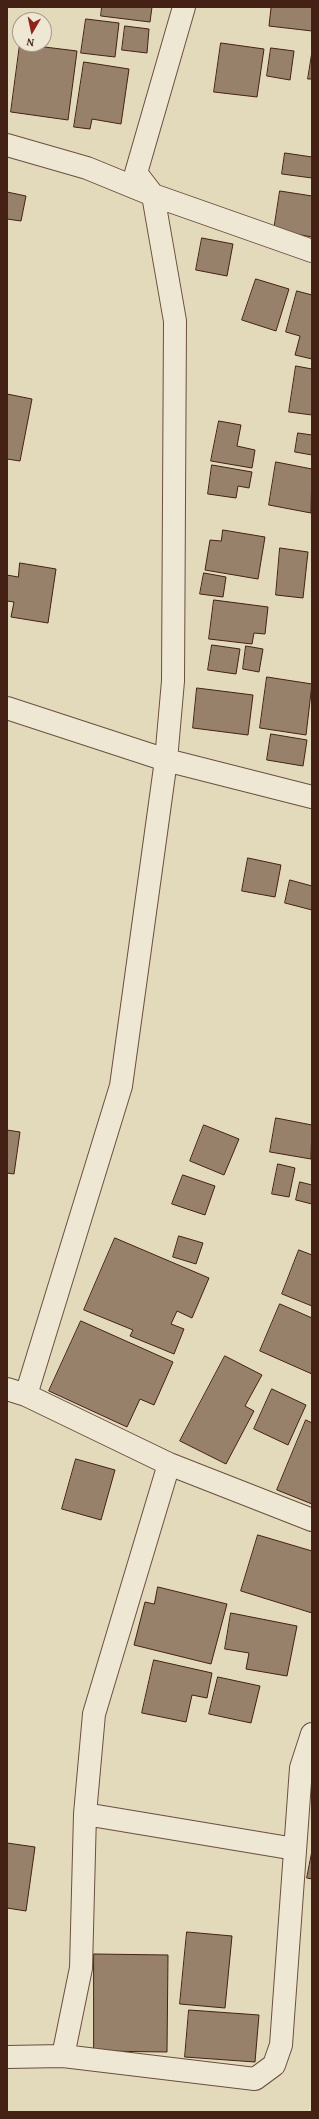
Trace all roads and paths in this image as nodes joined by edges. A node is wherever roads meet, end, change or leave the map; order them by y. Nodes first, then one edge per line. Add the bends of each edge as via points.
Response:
1 (184, 7) edge
2 (7, 145) edge
3 (153, 195) junction
4 (312, 251) edge
5 (7, 708) edge
6 (166, 760) junction
7 (312, 797) edge
8 (16, 1392) edge
9 (169, 1464) junction
10 (312, 1520) edge
11 (312, 1734) edge
12 (85, 1814) junction
13 (295, 1849) junction
14 (63, 2056) junction
15 (7, 2057) edge

1 - 3 street via 136,173
2 - 3 street via 87,168
3 - 4 street
3 - 6 street via 175,321 173,681
5 - 6 street
6 - 7 street
6 - 8 street via 122,1086
8 - 9 street
9 - 10 street
9 - 12 street via 94,1714
11 - 13 street via 301,1768
12 - 13 street
12 - 14 street via 81,1968
13 - 14 street via 281,2045 274,2065 255,2079
14 - 15 street

